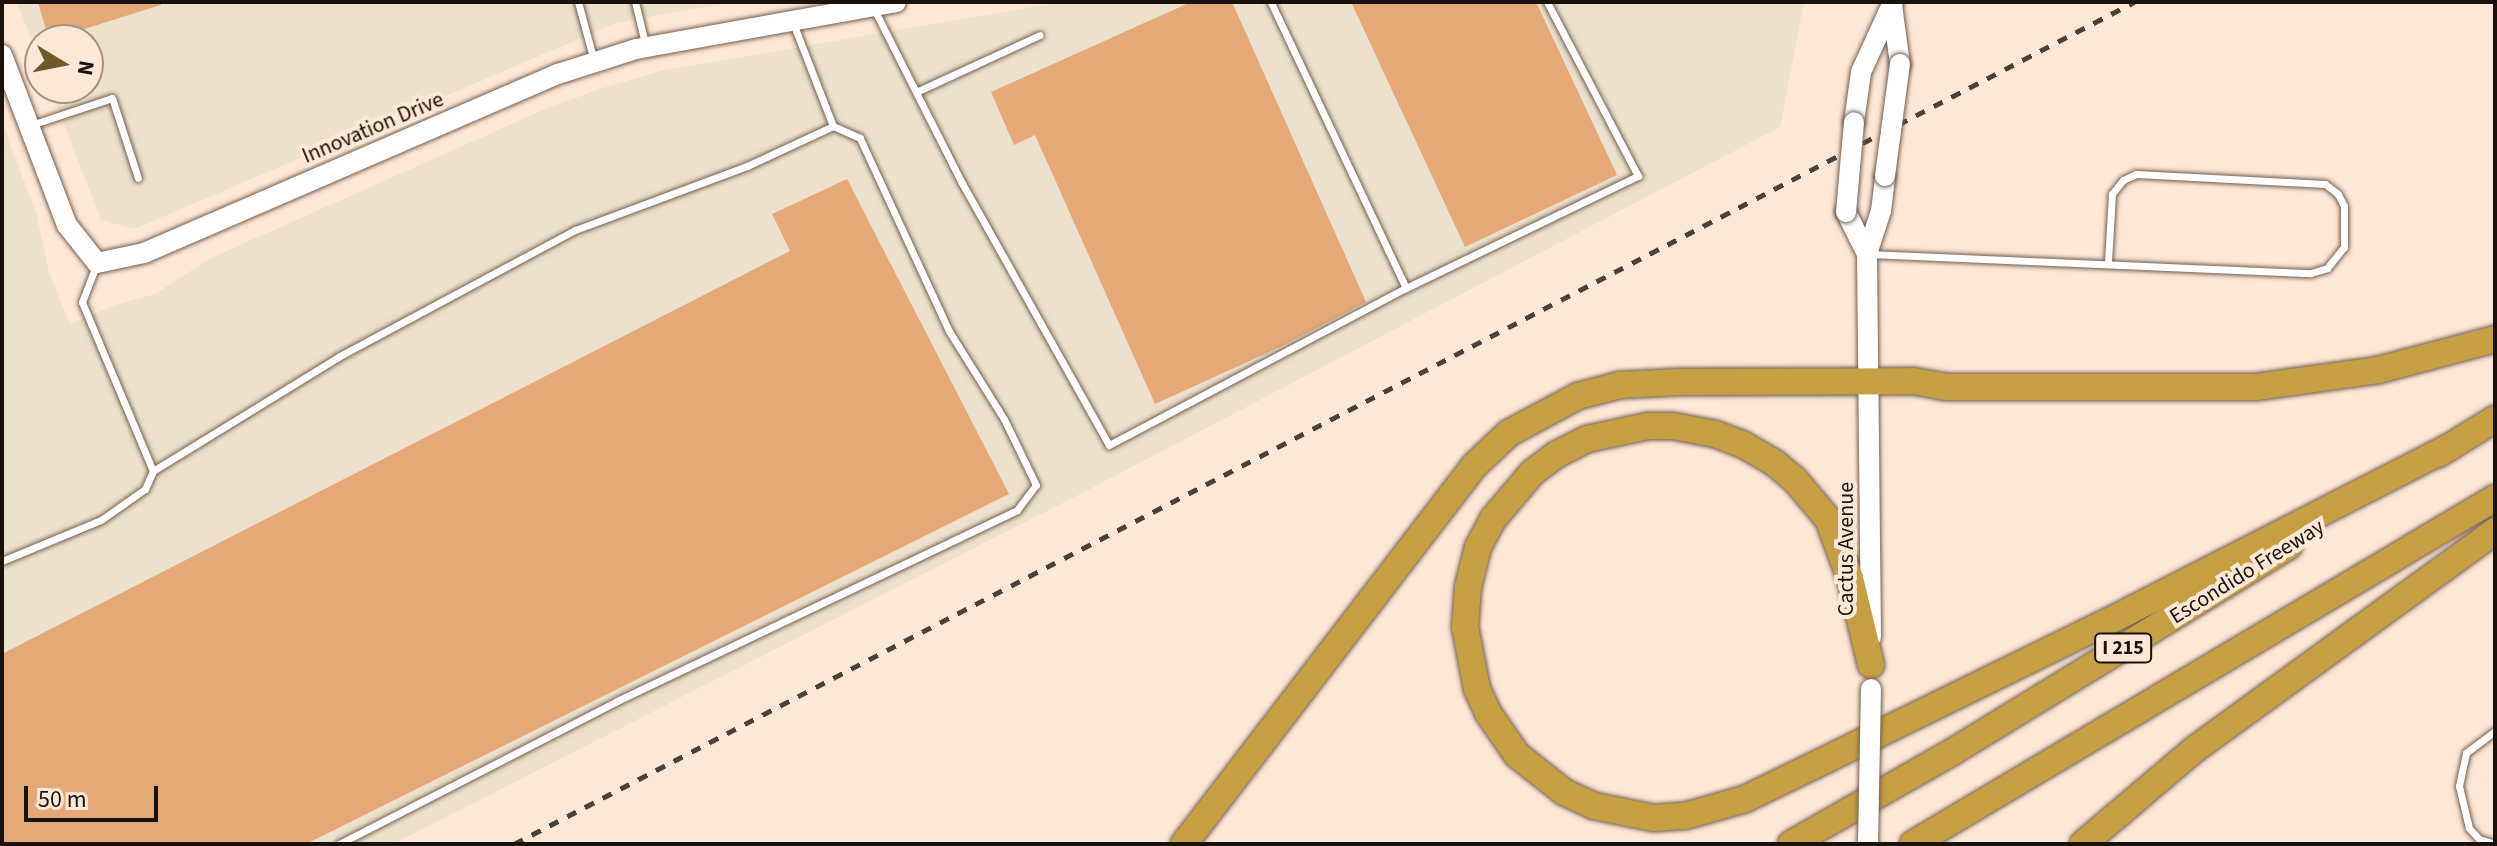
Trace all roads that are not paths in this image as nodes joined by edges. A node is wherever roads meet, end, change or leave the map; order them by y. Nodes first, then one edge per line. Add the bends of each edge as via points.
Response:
1 (578, 2) edge
2 (635, 2) edge
3 (896, 2) edge
4 (1271, 2) edge
5 (1547, 2) edge
6 (1892, 4) edge
7 (873, 6) junction
8 (792, 21) junction
9 (1040, 35) dead end
10 (646, 47) junction
11 (2, 55) edge
12 (594, 63) junction
13 (916, 92) junction
14 (29, 126) junction
15 (833, 126) junction
16 (138, 178) dead end
17 (1867, 254) junction
18 (2108, 262) junction
19 (97, 263) junction
20 (1406, 288) junction
21 (2495, 339) edge
22 (1870, 381) junction
23 (2495, 419) edge
24 (2451, 446) junction
25 (153, 471) junction
26 (2495, 498) edge
27 (2495, 531) edge
28 (2, 561) edge
29 (1871, 677) junction
30 (2495, 731) edge
31 (339, 844) edge
32 (1184, 844) edge
33 (1791, 844) edge
34 (1868, 844) edge
35 (1913, 844) edge
36 (2083, 844) edge
37 (2495, 844) edge

1 - 12 lane
2 - 10 lane
3 - 7 main road, Innovation Drive
4 - 20 lane
5 - 20 lane via 1638,176
6 - 17 main road, Cactus Avenue, bridge via 1900,64 1881,211
6 - 17 main road, Cactus Avenue, bridge via 1861,72 1851,142 1846,212
7 - 8 main road, Innovation Drive
7 - 13 lane
8 - 10 main road, Innovation Drive
8 - 15 lane
9 - 13 lane
10 - 12 main road, Innovation Drive
11 - 14 main road
12 - 19 main road, Innovation Drive via 144,253
13 - 20 lane via 1109,445
14 - 16 lane via 112,98
14 - 19 main road via 67,225
15 - 25 lane via 747,166 575,230 338,357
15 - 31 lane via 860,138 949,331 1004,419 1036,485 1017,510 617,701
17 - 18 lane
17 - 22 main road, Cactus Avenue
18 - 18 lane via 2311,273 2327,268 2344,247 2344,206 2325,184 2136,174 2112,194
19 - 25 lane via 82,302
21 - 22 highway via 2378,370 2256,387 1947,387
22 - 29 main road, Cactus Avenue
22 - 32 highway via 1620,385 1578,396 1509,433 1474,466
23 - 24 highway, Escondido Freeway / I 215
24 - 29 highway via 1772,786 1685,816 1654,818 1594,806 1564,792 1517,755 1477,689 1465,627 1478,547 1493,519 1532,473 1587,439 1648,426 1715,434 1775,463 1828,519 1850,578
24 - 33 highway, Escondido Freeway / I 215 via 1967,743
25 - 28 lane via 145,489 101,520
26 - 35 highway, I 215
27 - 36 highway via 2195,749
29 - 34 main road, Cactus Avenue, bridge
30 - 37 lane via 2466,753 2459,786 2469,828 2479,839

